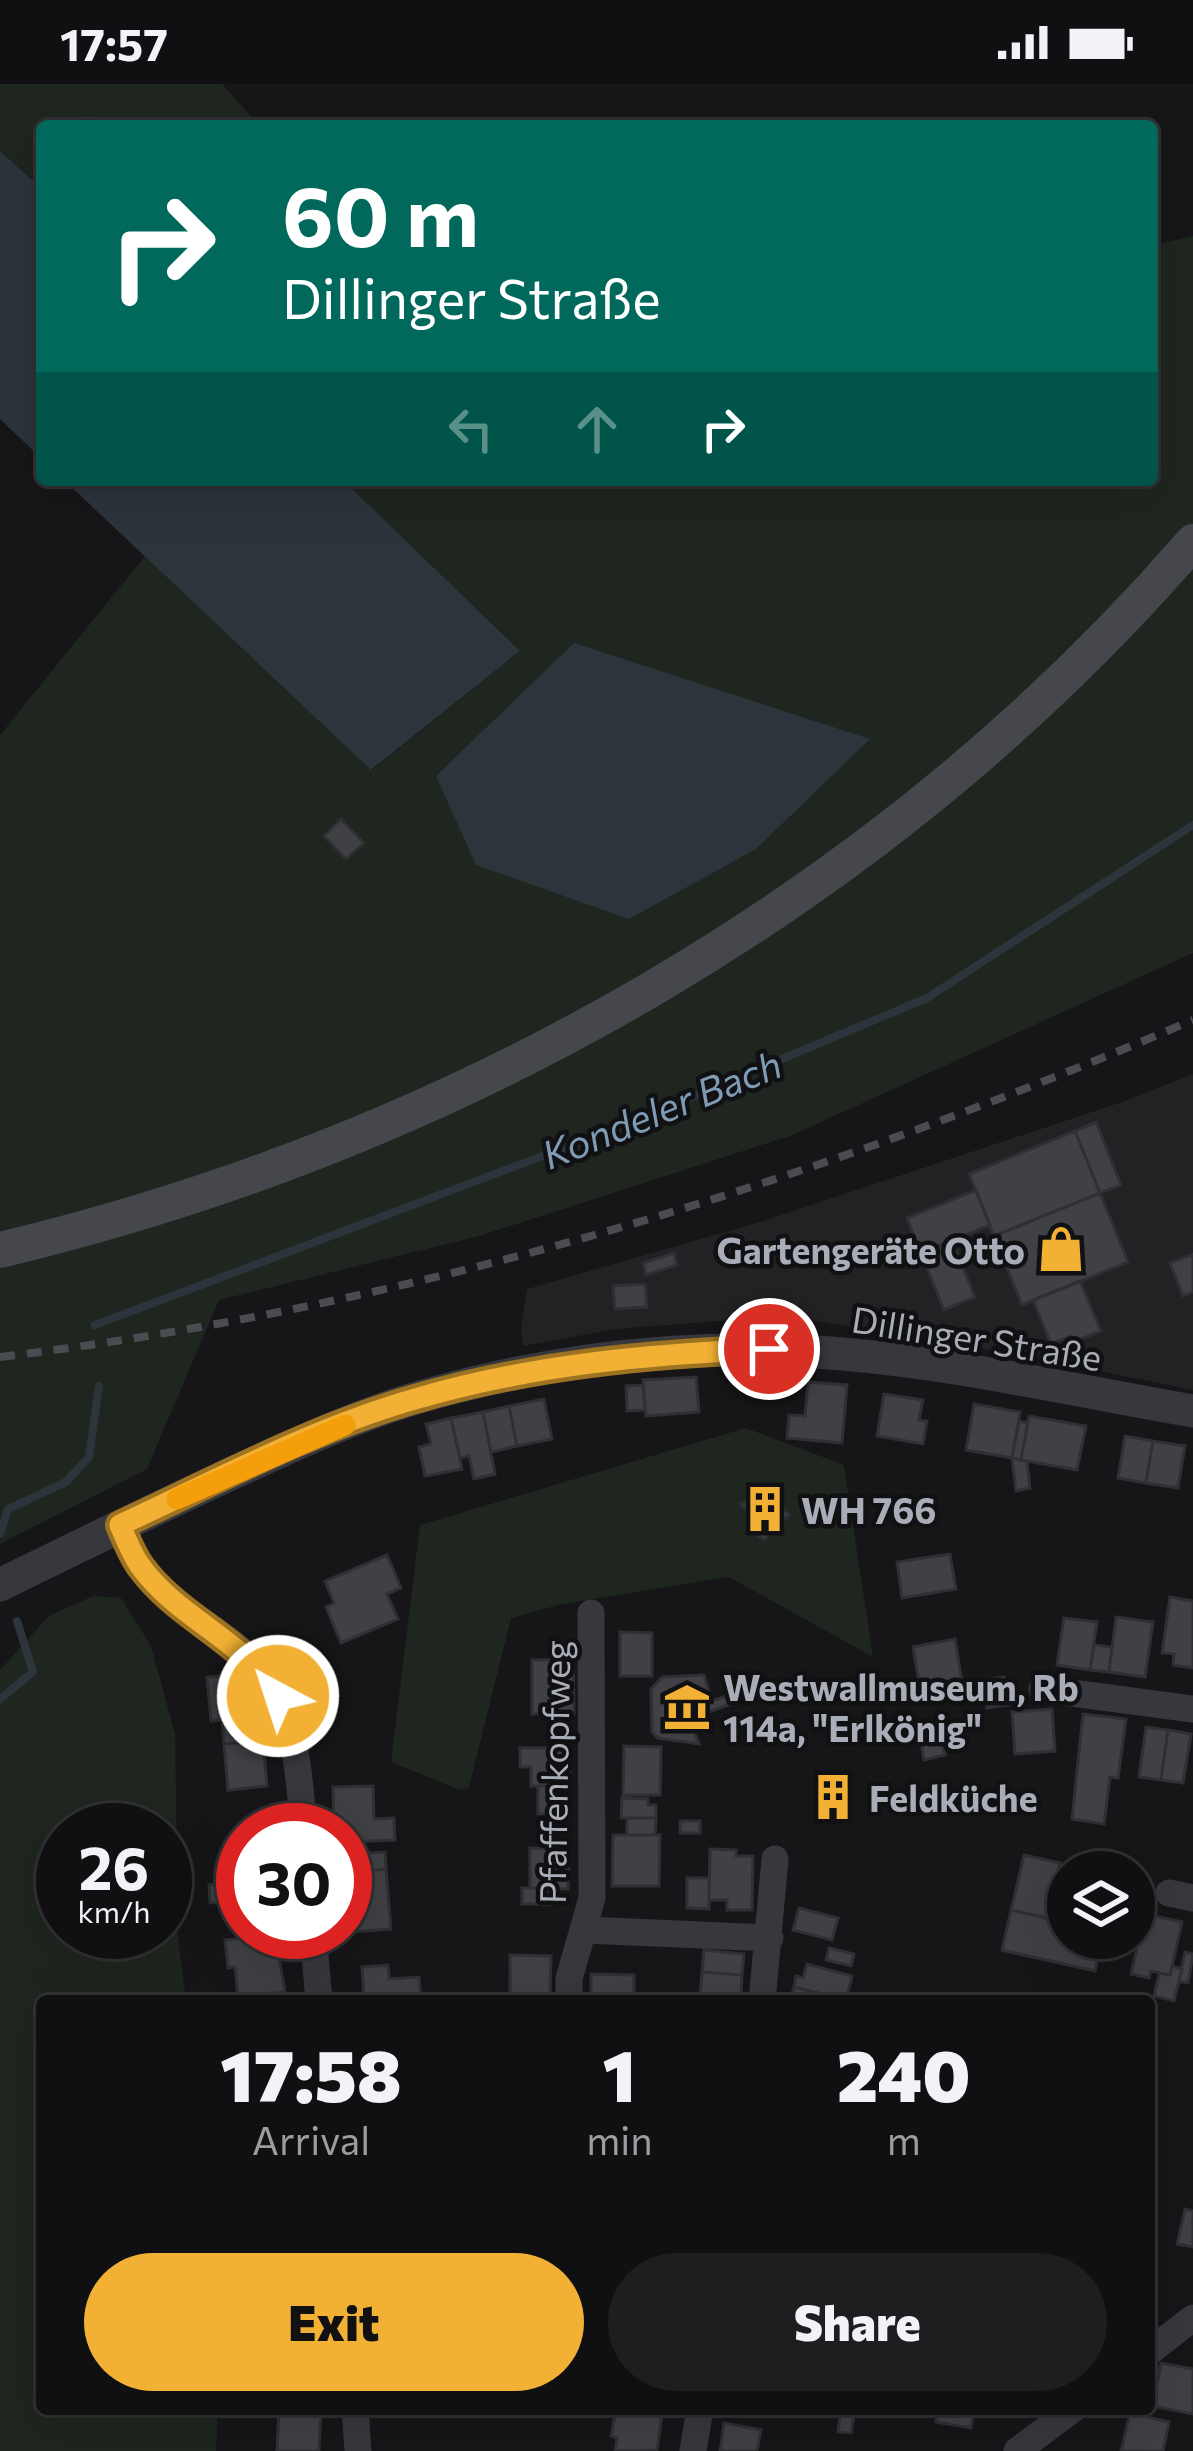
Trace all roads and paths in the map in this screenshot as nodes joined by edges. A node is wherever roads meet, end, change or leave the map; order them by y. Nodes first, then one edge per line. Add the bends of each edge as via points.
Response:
1 (1193, 542) edge
2 (0, 1250) edge
3 (1193, 1411) edge
4 (120, 1525) junction
5 (0, 1585) edge
6 (591, 1613) dead end
7 (1042, 1689) dead end
8 (1193, 1709) edge
9 (300, 1803) edge
10 (775, 1859) dead end
11 (585, 1930) junction
12 (770, 1938) junction
13 (315, 1959) edge
14 (318, 1995) edge
15 (569, 1995) edge
16 (763, 1995) edge
17 (1193, 2318) edge
18 (1155, 2346) edge
19 (355, 2415) edge
20 (699, 2415) edge
21 (1065, 2415) edge
22 (358, 2451) edge
23 (693, 2451) edge
24 (1017, 2451) edge

1 - 2 main road via 974,758 879,836 661,986 529,1057 308,1157
3 - 4 street, Dillinger Straße via 818,1352 592,1361 411,1400
4 - 5 street, Dillinger Straße
4 - 9 street via 155,1583 263,1671 291,1730
6 - 11 street, Pfaffenkopfweg via 592,1898
7 - 8 street
10 - 12 street
11 - 12 street, Pfaffenkopfweg
11 - 15 street, Pfaffenkopfweg
12 - 16 street
13 - 14 street
17 - 18 street
19 - 22 street
20 - 23 street
21 - 24 street

